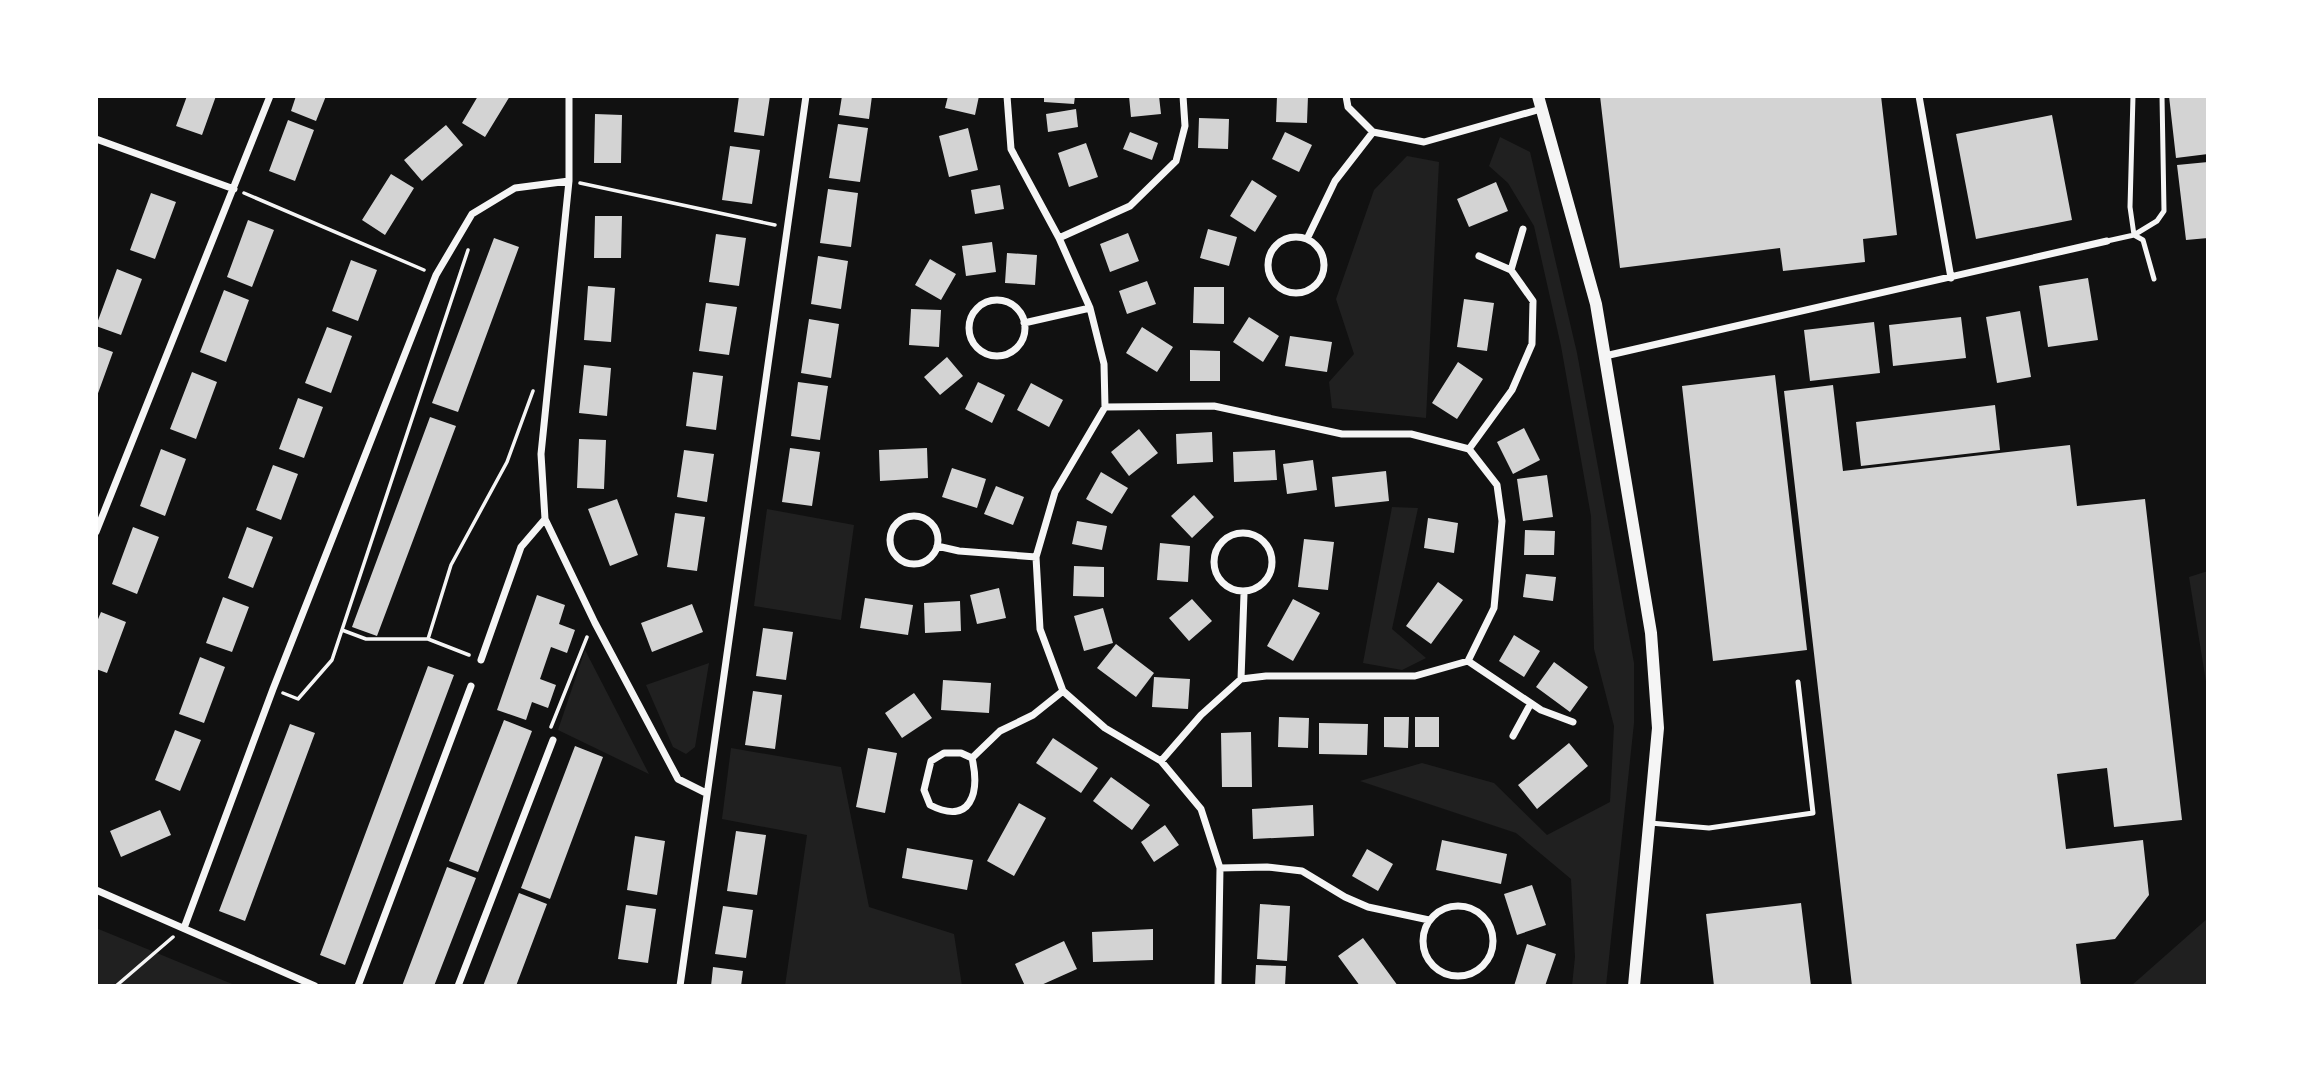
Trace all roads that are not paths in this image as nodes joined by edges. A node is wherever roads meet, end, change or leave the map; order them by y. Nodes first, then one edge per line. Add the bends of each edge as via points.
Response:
1 (270, 96) edge
2 (569, 96) edge
3 (806, 96) edge
4 (1007, 96) edge
5 (1183, 96) edge
6 (1346, 96) edge
7 (1919, 96) edge
8 (2133, 96) edge
9 (2162, 96) edge
10 (1539, 103) edge
11 (1374, 132) junction
12 (96, 139) edge
13 (569, 181) junction
14 (234, 189) junction
15 (1523, 229) dead end
16 (2134, 234) junction
17 (1059, 238) junction
18 (1307, 239) junction
19 (2107, 241) joint
20 (1479, 256) dead end
21 (1511, 270) junction
22 (1951, 278) junction
23 (2154, 279) dead end
24 (1090, 307) junction
25 (1024, 323) junction
26 (1605, 356) junction
27 (1105, 407) junction
28 (1469, 449) junction
29 (545, 519) junction
30 (96, 532) edge
31 (937, 546) junction
32 (1036, 557) junction
33 (1244, 594) junction
34 (481, 660) road end
35 (1468, 661) junction
36 (1241, 679) junction
37 (1798, 682) dead end
38 (471, 686) dead end
39 (1063, 691) junction
40 (1531, 703) junction
41 (1573, 722) dead end
42 (1513, 736) dead end
43 (553, 740) road end
44 (972, 758) junction
45 (1161, 761) junction
46 (706, 793) junction
47 (1650, 823) junction
48 (1220, 868) junction
49 (96, 890) edge
50 (1429, 920) junction
51 (184, 928) junction
52 (315, 986) edge
53 (358, 986) edge
54 (458, 986) edge
55 (680, 986) edge
56 (1218, 986) edge
57 (1634, 986) edge

1 - 14 street
2 - 13 street
3 - 46 street
4 - 17 street via 1011,149
5 - 17 street via 1185,126 1176,161 1130,206
6 - 11 street via 1349,107
7 - 22 street
8 - 16 lane via 2130,207
9 - 16 lane via 2164,211 2157,221
10 - 11 street via 1424,142
10 - 26 street via 1596,304
11 - 18 street via 1335,181
12 - 14 street
13 - 29 street via 541,454
13 - 51 street via 515,188 472,214 436,275
14 - 30 street
15 - 21 street
16 - 19 lane
16 - 23 lane via 2143,240
17 - 24 street
18 - 18 street via 1320,251 1324,268 1311,290 1293,294 1273,283 1268,258 1278,243 1288,238
19 - 22 street
20 - 21 street
21 - 28 street via 1533,301 1532,344 1512,390
22 - 26 street
24 - 25 street
24 - 27 street via 1104,364
25 - 25 street via 1021,342 1002,356 985,354 974,346 969,334 970,318 992,301 1011,304
26 - 47 street via 1651,634 1658,728
27 - 28 street via 1214,406 1342,434 1411,434
27 - 32 street via 1055,492
28 - 35 street via 1497,485 1502,521 1494,608
29 - 34 street via 521,547
29 - 46 street via 678,779
31 - 31 street via 929,559 917,564 901,561 889,539 893,528 913,516 932,524
31 - 32 street
32 - 39 street via 1040,629
33 - 33 street via 1219,579 1214,568 1220,544 1238,533 1264,542 1272,563 1266,579
33 - 36 street
35 - 36 street via 1415,676
35 - 40 street
36 - 45 street
37 - 47 lane via 1813,813 1709,828
38 - 53 street
39 - 44 street via 1032,715 1000,731
39 - 45 street via 1105,728
40 - 41 street
40 - 42 street
43 - 54 street
44 - 44 street via 976,776 972,800 959,812 946,813 930,805 924,790 931,761 944,752 961,752
45 - 48 street via 1201,809
46 - 55 street
47 - 57 street
48 - 50 street via 1302,871 1368,907
48 - 56 street
49 - 51 street
50 - 50 street via 1437,912 1459,905 1480,913 1492,932 1493,944 1484,965 1463,976 1451,976 1430,965 1422,943
51 - 52 street

